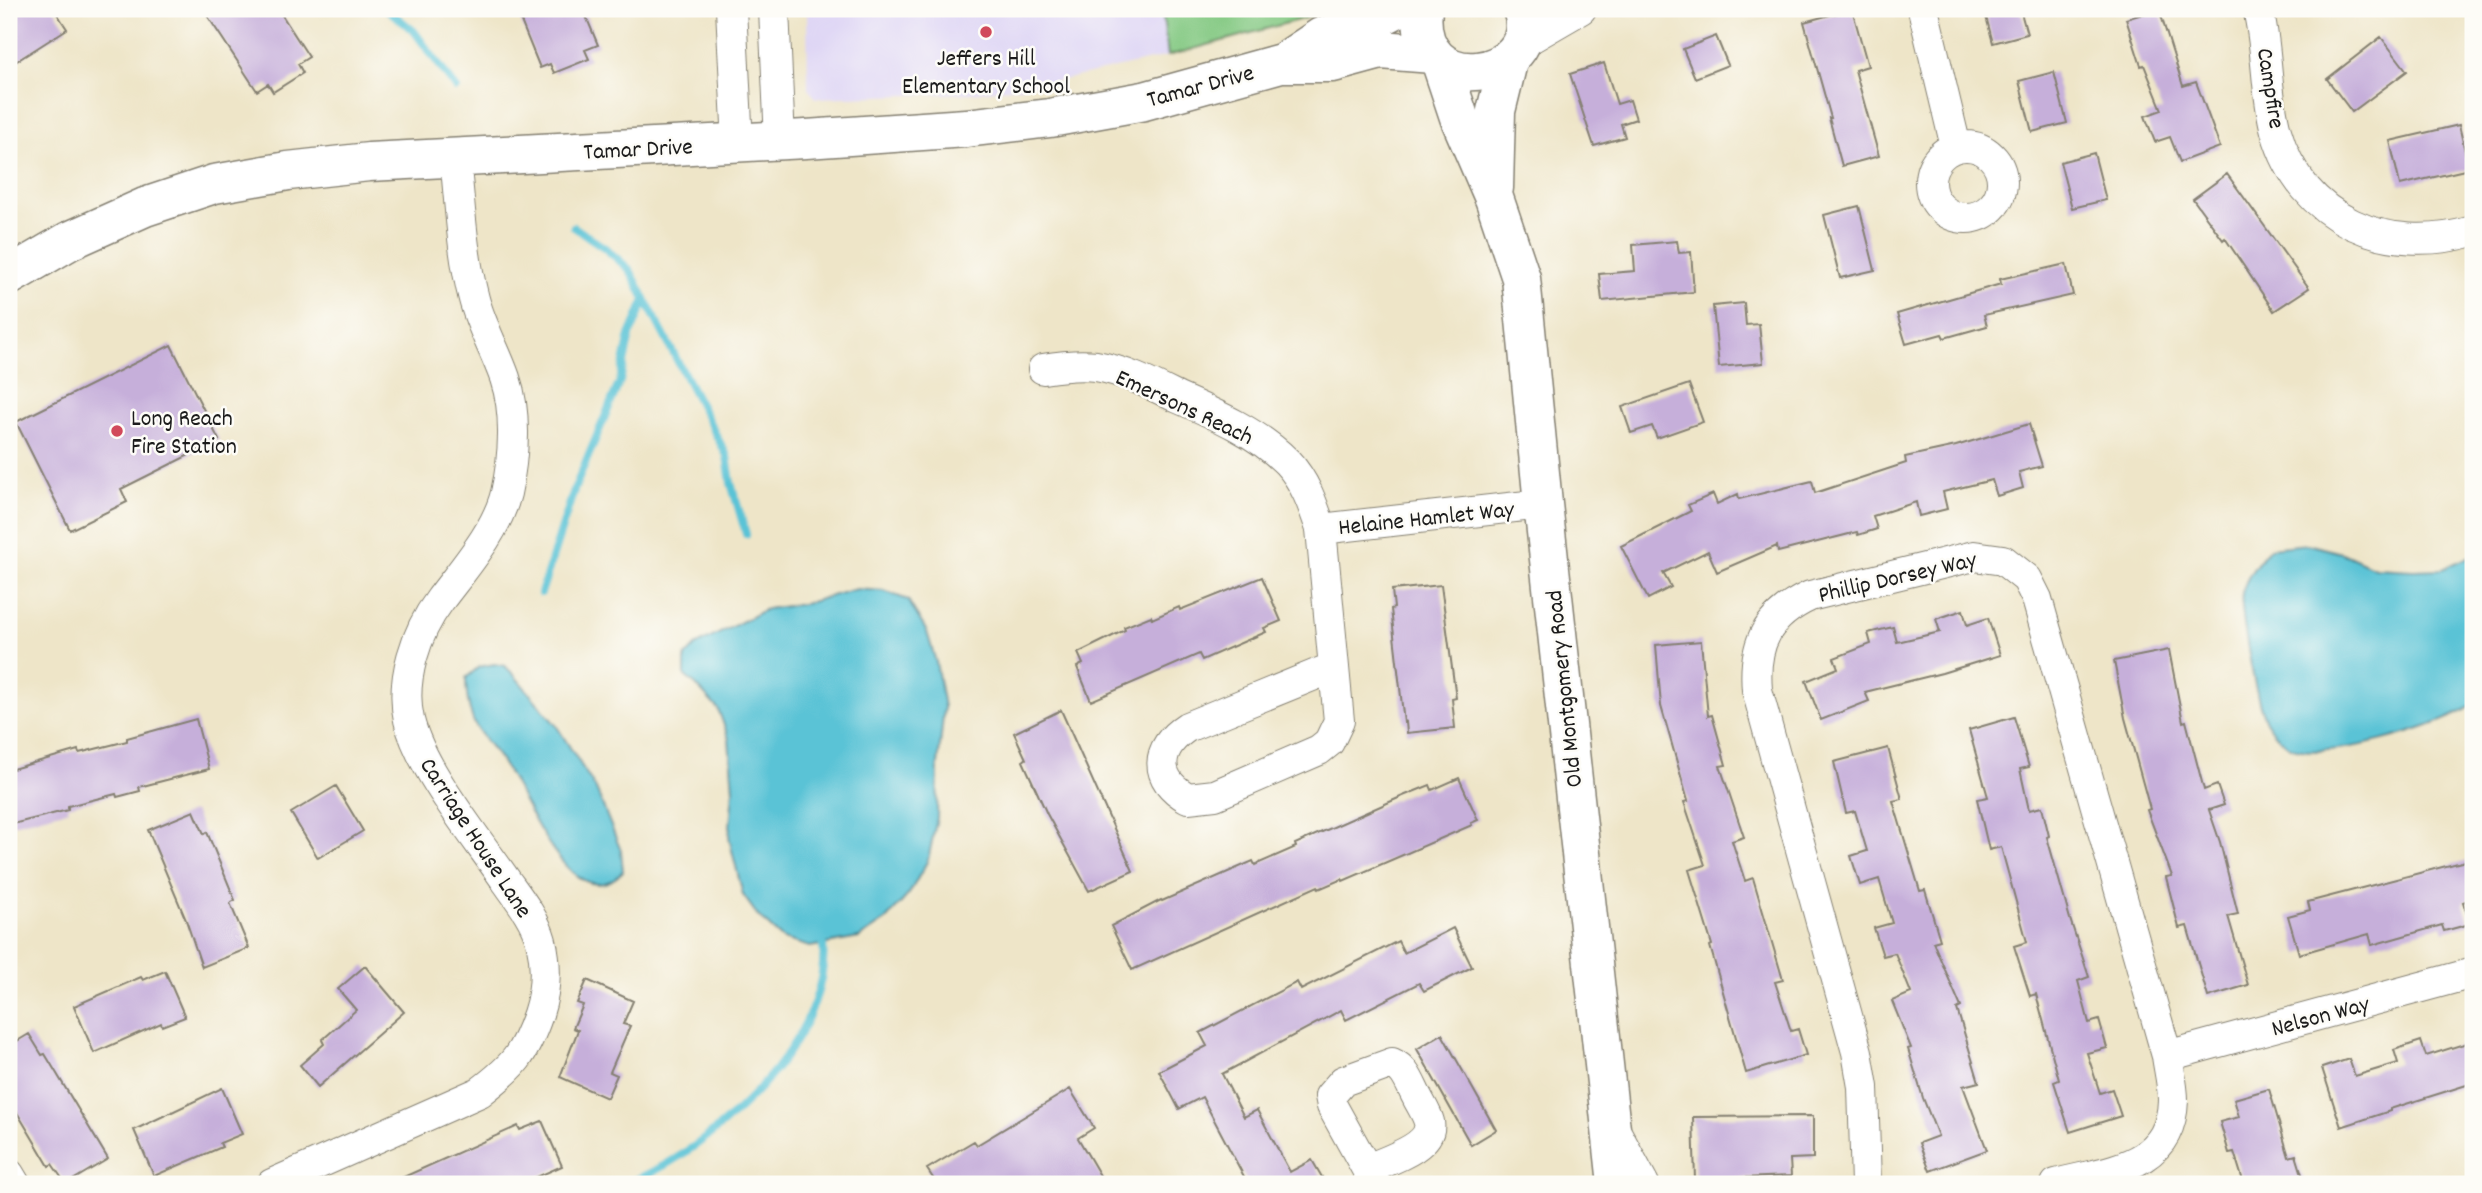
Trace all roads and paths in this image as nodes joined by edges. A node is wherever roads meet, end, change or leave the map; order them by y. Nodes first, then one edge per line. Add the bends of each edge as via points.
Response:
1 (731, 9) edge
2 (774, 9) edge
3 (1396, 9) edge
4 (1423, 9) edge
5 (1581, 9) edge
6 (1923, 9) edge
7 (2258, 9) edge
8 (1517, 37) edge
9 (1437, 59) junction
10 (1281, 63) junction
11 (780, 141) junction
12 (738, 143) junction
13 (1956, 147) dead end
14 (455, 158) junction
15 (1494, 198) junction
16 (2473, 231) edge
17 (9, 276) edge
18 (1043, 369) dead end
19 (1543, 504) junction
20 (1321, 528) junction
21 (1334, 667) junction
22 (2473, 973) edge
23 (2167, 1056) junction
24 (1610, 1120) junction
25 (9, 1174) edge
26 (15, 1184) edge
27 (272, 1184) edge
28 (1617, 1184) edge
29 (1644, 1184) edge
30 (1866, 1184) edge
31 (2056, 1184) edge

1 - 12 street
2 - 11 street
3 - 10 street, Tamar Drive via 1321,37
4 - 9 street, Old Montgomery Road via 1421,25
5 - 8 street
6 - 13 street
7 - 16 street, Campfire via 2277,133 2302,183 2320,204 2362,230 2388,238 2436,238
8 - 9 street, Tamar Drive via 1496,67 1481,72 1465,72
8 - 15 street, Old Montgomery Road via 1496,111
9 - 10 street, Tamar Drive via 1381,50 1333,63
9 - 15 street, Old Montgomery Road
10 - 11 street, Tamar Drive via 1144,101 1050,118
11 - 12 street, Tamar Drive
12 - 14 street, Tamar Drive
14 - 17 street, Tamar Drive via 369,162 214,184 69,241
14 - 27 street, Carriage House Lane via 474,299 506,381 511,454 505,495 490,529 438,602 416,648 408,689 409,719 434,776 529,914 546,970 543,998 522,1054 480,1092
15 - 19 street, Old Montgomery Road via 1521,278
18 - 20 street, Emersons Reach via 1068,364 1128,374 1232,422 1287,463 1310,498
19 - 20 street, Helaine Hamlet Way
19 - 24 street, Old Montgomery Road
20 - 21 street, Helaine Hamlet Way
21 - 21 street, Helaine Hamlet Way via 1339,721 1329,743 1215,795 1188,798 1169,784 1162,763 1176,734
22 - 23 street, Nelson Way
23 - 30 street, Phillip Dorsey Way via 2037,599 2027,579 2003,560 1974,556 1810,596 1788,606 1763,636 1755,671 1857,1052 1863,1087
23 - 31 street, Phillip Dorsey Way via 2173,1097 2165,1137 2151,1153 2133,1163
24 - 28 street, Old Montgomery Road
24 - 29 street
25 - 26 street

